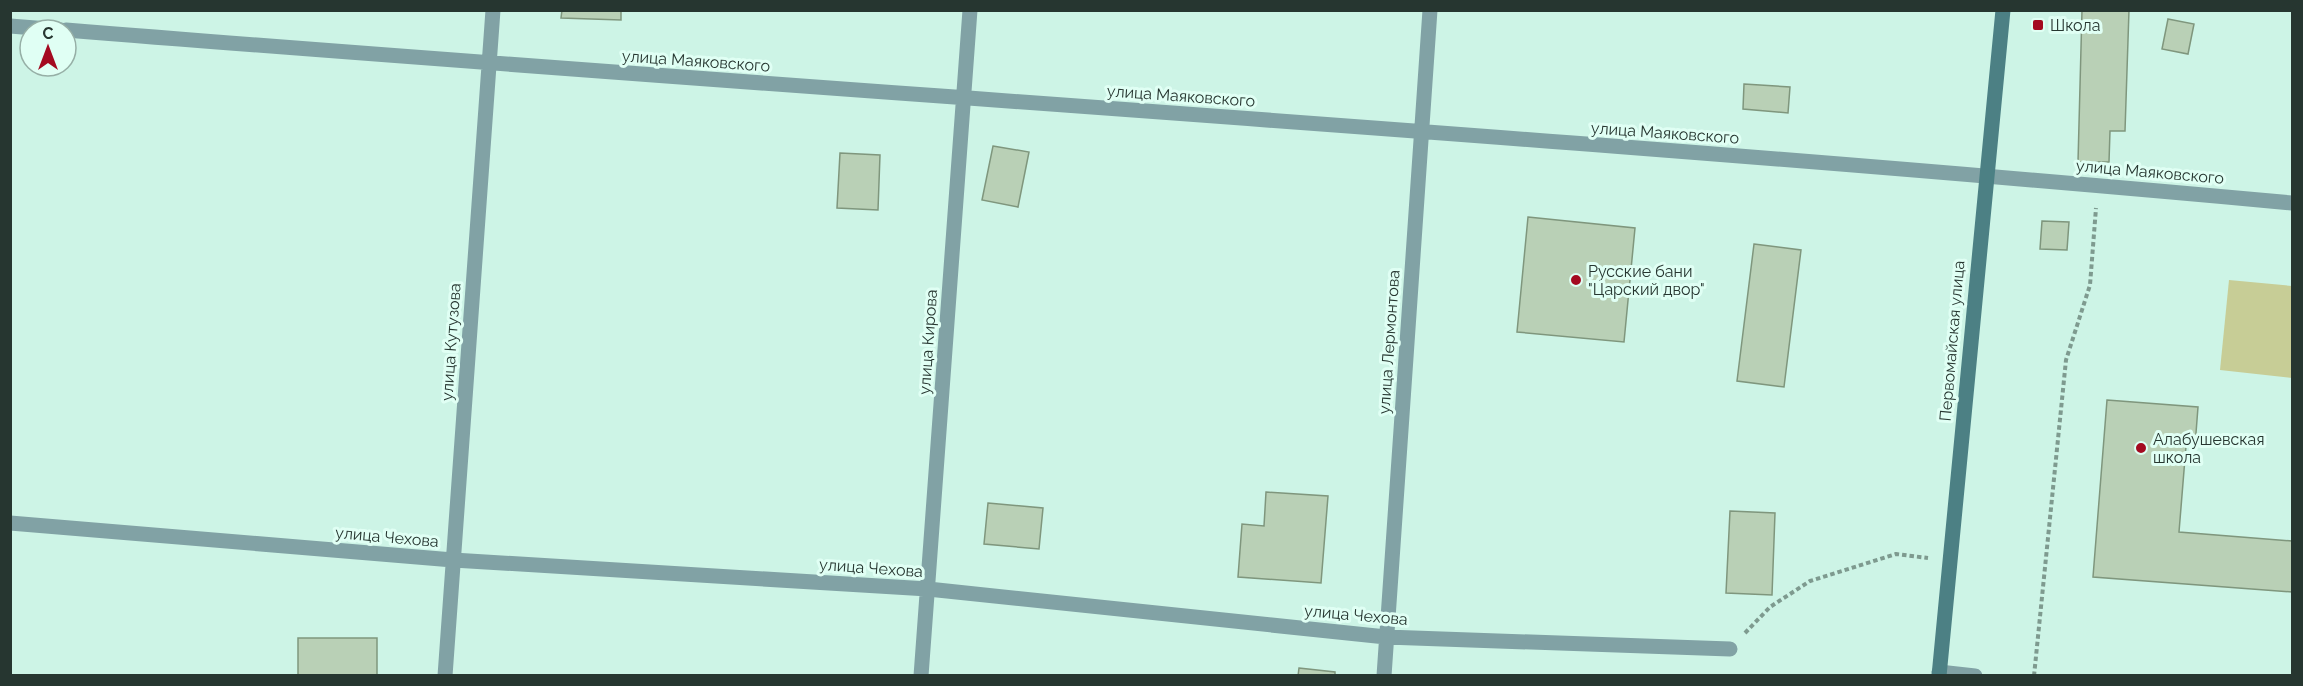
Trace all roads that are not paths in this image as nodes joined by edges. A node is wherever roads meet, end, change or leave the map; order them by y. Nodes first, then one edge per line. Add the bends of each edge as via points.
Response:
1 (493, 10) edge
2 (970, 10) edge
3 (1430, 10) edge
4 (2003, 10) edge
5 (78, 31) edge
6 (489, 64) junction
7 (964, 98) junction
8 (1422, 133) junction
9 (1985, 175) junction
10 (2292, 203) edge
11 (10, 523) edge
12 (453, 560) junction
13 (928, 589) junction
14 (1386, 637) junction
15 (1730, 649) road end
16 (1939, 674) edge
17 (445, 675) edge
18 (921, 675) edge
19 (1384, 675) edge
20 (1975, 675) edge

1 - 6 street, улица Кутузова
2 - 7 street, улица Кирова
3 - 8 street, улица Лермонтова
4 - 9 street, Первомайская улица
5 - 6 street, улица Маяковского
6 - 7 street, улица Маяковского
6 - 12 street, улица Кутузова
7 - 8 street, улица Маяковского
7 - 13 street, улица Кирова
8 - 9 street, улица Маяковского
8 - 14 street, улица Лермонтова
9 - 10 street, улица Маяковского
9 - 16 street, Первомайская улица
11 - 12 street, улица Чехова
12 - 13 street, улица Чехова
12 - 17 street, улица Кутузова
13 - 14 street, улица Чехова
13 - 18 street, улица Кирова
14 - 15 street, улица Чехова
14 - 19 street, улица Лермонтова
16 - 20 street

